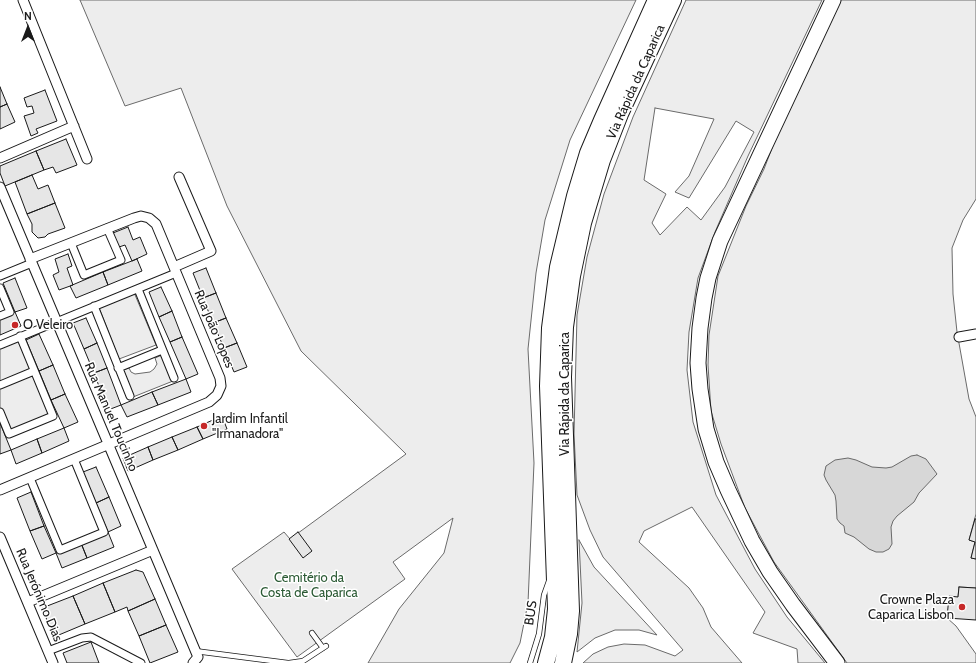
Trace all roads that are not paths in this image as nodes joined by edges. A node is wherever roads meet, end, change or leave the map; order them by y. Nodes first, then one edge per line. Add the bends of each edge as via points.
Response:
1 (23, 0) edge
2 (656, 0) edge
3 (673, 0) edge
4 (832, 2) edge
5 (74, 126) junction
6 (0, 158) edge
7 (88, 158) dead end
8 (179, 177) dead end
9 (0, 186) edge
10 (3, 204) edge
11 (107, 228) junction
12 (71, 243) junction
13 (31, 261) junction
14 (175, 270) junction
15 (0, 276) edge
16 (0, 288) edge
17 (138, 289) junction
18 (94, 306) junction
19 (0, 316) edge
20 (57, 321) junction
21 (976, 334) edge
22 (20, 336) junction
23 (959, 337) dead end
24 (0, 344) edge
25 (162, 350) junction
26 (118, 368) junction
27 (34, 371) junction
28 (174, 378) dead end
29 (0, 385) edge
30 (130, 396) dead end
31 (0, 412) edge
32 (109, 445) junction
33 (74, 459) junction
34 (30, 478) junction
35 (0, 490) edge
36 (0, 536) edge
37 (153, 550) junction
38 (554, 566) junction
39 (28, 602) junction
40 (312, 633) dead end
41 (48, 651) junction
42 (195, 657) edge
43 (53, 663) edge
44 (141, 663) edge
45 (289, 663) edge
46 (530, 663) edge
47 (546, 663) edge
48 (562, 663) edge
49 (837, 663) edge

1 - 5 street
2 - 38 highway, Via Rápida da Caparica via 588,154 558,267 551,322 548,381
3 - 48 highway, Via Rápida da Caparica via 623,107 602,160 582,223 572,276 565,327 563,376 571,611
4 - 49 main road via 718,246 704,298 698,363 706,429 716,462 752,542 792,605
5 - 6 street
5 - 7 street
8 - 14 street via 211,251
9 - 10 street, Rua Manuel Toucinho
10 - 13 street, Rua Manuel Toucinho
11 - 12 street, Rua João Lopes
11 - 12 street via 120,260 84,275
11 - 14 street, Rua João Lopes via 141,216 149,218 156,224
12 - 13 street, Rua João Lopes
13 - 15 street
13 - 20 street, Rua Manuel Toucinho
14 - 17 street
14 - 32 street, Rua João Lopes via 221,380 220,389 210,402
16 - 19 street via 10,312
17 - 18 street
17 - 25 street
18 - 20 street
18 - 26 street
20 - 22 street
20 - 32 street, Rua Manuel Toucinho
21 - 23 street
22 - 24 street
22 - 27 street
25 - 26 street
25 - 28 street
26 - 30 street
27 - 29 street
27 - 31 street via 52,416 9,434
32 - 33 street, Rua João Lopes
32 - 37 street, Rua Manuel Toucinho
33 - 34 street, Rua João Lopes
33 - 34 street via 104,532 60,550
34 - 35 street, Rua João Lopes
36 - 39 street, Rua Jerónimo Dias
37 - 39 street
37 - 42 street, Rua Manuel Toucinho
38 - 46 lane, BUS via 544,595 539,634
38 - 47 highway, Via Rápida da Caparica via 555,619
39 - 41 street, Rua Jerónimo Dias
40 - 45 lane via 324,647 303,661
41 - 43 street, Rua Jerónimo Dias
41 - 44 street via 91,637
42 - 45 lane

